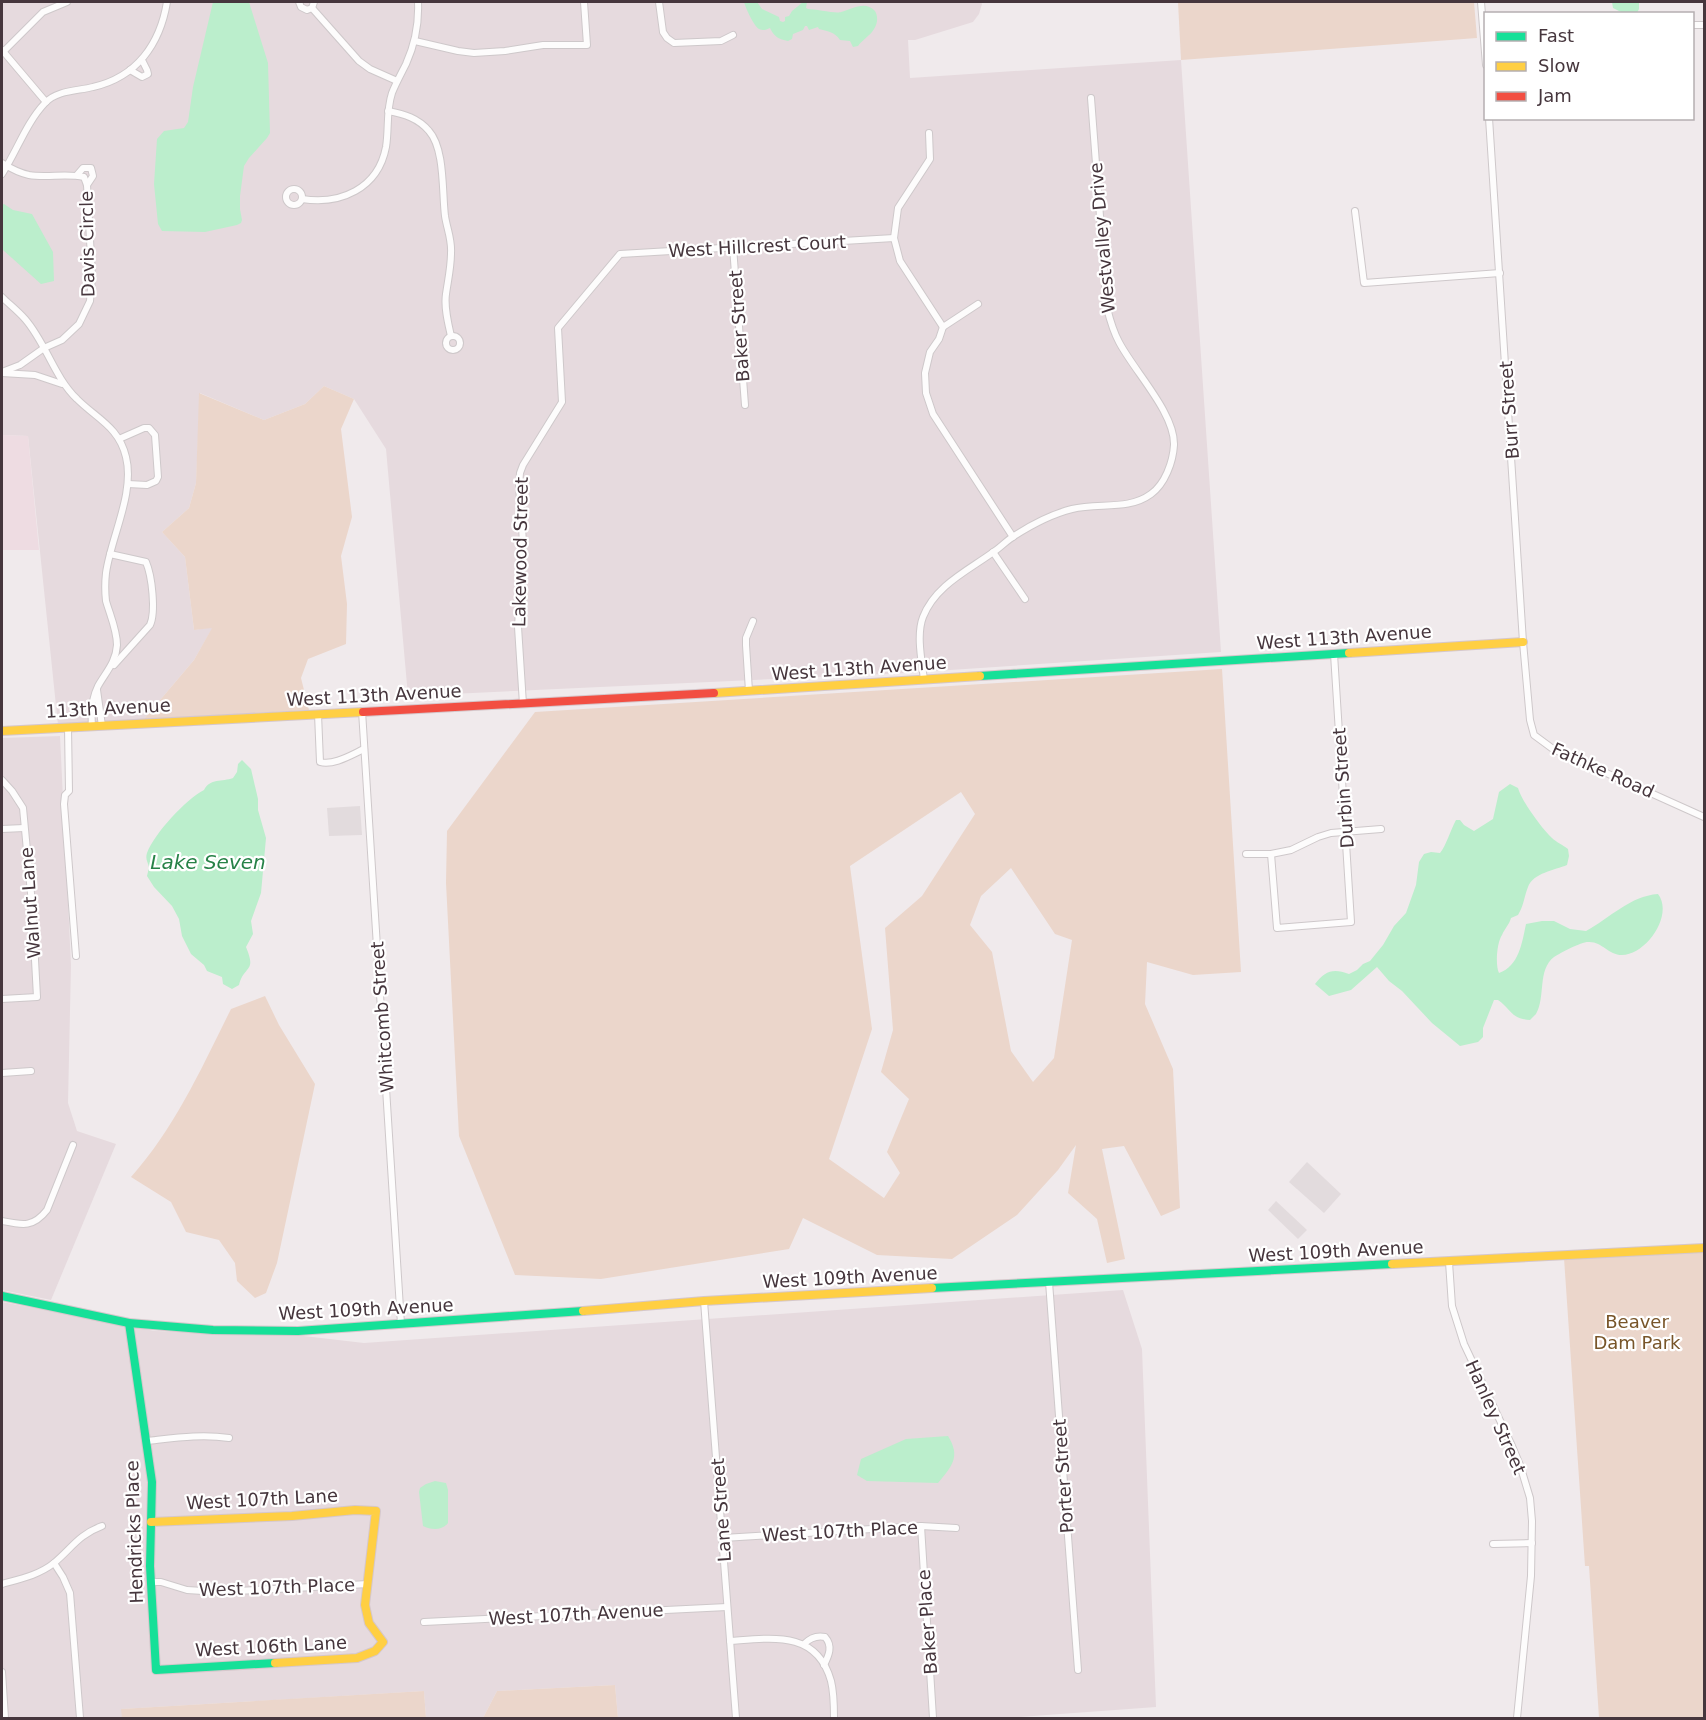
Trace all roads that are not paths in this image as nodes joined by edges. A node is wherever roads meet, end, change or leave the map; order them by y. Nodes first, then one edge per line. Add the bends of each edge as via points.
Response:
1 (67, 2) edge
2 (167, 2) edge
3 (299, 2) edge
4 (418, 2) edge
5 (584, 2) edge
6 (659, 2) edge
7 (1481, 2) edge
8 (59, 3) edge
9 (313, 5) edge
10 (733, 35) dead end
11 (1484, 36) edge
12 (415, 41) junction
13 (2, 51) edge
14 (142, 60) junction
15 (130, 70) junction
16 (397, 81) junction
17 (1091, 98) dead end
18 (46, 102) junction
19 (388, 111) junction
20 (1489, 120) edge
21 (929, 133) dead end
22 (4, 164) edge
23 (2, 174) edge
24 (80, 176) junction
25 (87, 185) junction
26 (302, 200) dead end
27 (1355, 212) dead end
28 (894, 238) junction
29 (733, 247) junction
30 (620, 254) joint
31 (1500, 273) junction
32 (2, 297) edge
33 (978, 304) dead end
34 (943, 327) junction
35 (451, 336) dead end
36 (44, 348) junction
37 (2, 373) edge
38 (63, 384) junction
39 (745, 405) dead end
40 (120, 439) junction
41 (128, 484) junction
42 (1013, 537) junction
43 (993, 552) junction
44 (110, 554) junction
45 (1025, 599) dead end
46 (753, 621) dead end
47 (135, 642) junction
48 (1524, 642) junction
49 (117, 644) junction
50 (1334, 654) junction
51 (108, 671) junction
52 (924, 680) junction
53 (97, 690) junction
54 (749, 691) junction
55 (1528, 702) joint
56 (523, 704) junction
57 (362, 711) junction
58 (318, 714) junction
59 (196, 720) joint
60 (92, 726) junction
61 (102, 726) junction
62 (68, 728) junction
63 (2, 731) edge
64 (364, 749) junction
65 (2, 780) edge
66 (1704, 817) edge
67 (24, 828) junction
68 (1381, 829) dead end
69 (2, 830) edge
70 (1346, 832) junction
71 (1246, 854) dead end
72 (1271, 854) junction
73 (76, 956) dead end
74 (2, 999) edge
75 (31, 1071) dead end
76 (2, 1073) edge
77 (73, 1145) dead end
78 (2, 1221) edge
79 (1704, 1248) edge
80 (1449, 1262) junction
81 (1049, 1282) junction
82 (2, 1296) edge
83 (704, 1301) junction
84 (129, 1323) junction
85 (401, 1324) junction
86 (229, 1438) dead end
87 (147, 1441) junction
88 (151, 1522) junction
89 (102, 1526) dead end
90 (921, 1526) junction
91 (956, 1528) dead end
92 (723, 1538) junction
93 (1532, 1543) junction
94 (1493, 1544) dead end
95 (54, 1563) junction
96 (152, 1582) junction
97 (2, 1584) edge
98 (368, 1584) junction
99 (728, 1607) junction
100 (424, 1622) dead end
101 (730, 1641) junction
102 (804, 1644) junction
103 (824, 1665) junction
104 (156, 1670) joint
105 (1078, 1670) dead end
106 (2, 1672) edge
107 (5, 1719) edge
108 (80, 1719) edge
109 (736, 1719) edge
110 (834, 1719) edge
111 (933, 1719) edge
112 (1517, 1719) edge

1 - 8 street
2 - 14 street via 164,22
3 - 9 street via 303,9
4 - 12 street
5 - 12 street via 587,45 543,45 474,53
6 - 10 street via 663,32 674,43 721,41
7 - 11 street
8 - 13 street via 43,12
9 - 16 street via 359,61
12 - 16 street
13 - 18 street
14 - 15 street
14 - 15 street via 148,74 142,77
15 - 18 street via 95,87 65,92
16 - 19 street
17 - 42 street, Westvalley Drive via 1110,323 1165,414 1174,446 1170,467 1152,494 1123,505 1073,508
18 - 22 street
19 - 26 street via 385,150 372,177 340,198
19 - 35 street via 418,120 430,132 441,159 452,254 446,295
20 - 31 street, Burr Street
21 - 28 street via 930,159 898,208
22 - 23 street
22 - 24 street via 32,175
24 - 25 street, Davis Circle
24 - 25 street via 83,168 91,168 93,176
25 - 36 street, Davis Circle via 90,301 80,324 62,340
27 - 31 street via 1364,283
28 - 29 street, West Hillcrest Court
28 - 34 street via 900,261
29 - 30 street, West Hillcrest Court
29 - 39 street, Baker Street
30 - 56 street, Lakewood Street via 558,328 562,402 520,473
31 - 48 street, Burr Street
32 - 36 street via 25,319
33 - 34 street
34 - 42 street via 925,373 933,414
36 - 37 street, Davis Circle
36 - 38 street
37 - 38 street, Davis Circle via 35,375
38 - 40 street
40 - 41 street via 127,460
40 - 41 street via 144,428 155,435 156,481 147,485
41 - 44 street
42 - 43 street, Westvalley Drive
43 - 45 street
43 - 52 street, Westvalley Drive via 953,579 935,596 923,618 920,645
44 - 47 street via 146,562 150,570 153,619
44 - 49 street via 106,598
46 - 54 street via 746,638
47 - 49 street
47 - 51 street
48 - 50 street, West 113th Avenue
48 - 55 street, Burr Street
49 - 51 street
50 - 52 street, West 113th Avenue
50 - 70 street, Durbin Street
51 - 53 street
52 - 54 street, West 113th Avenue
53 - 60 street
53 - 61 street
54 - 56 street, West 113th Avenue
55 - 66 street, Fathke Road via 1534,735 1544,743
56 - 57 street, West 113th Avenue
57 - 58 street, West 113th Avenue
57 - 64 street, Whitcomb Street
58 - 59 street, West 113th Avenue
58 - 64 street via 322,763
59 - 61 street, 113th Avenue
60 - 61 street, 113th Avenue
60 - 62 street, 113th Avenue
62 - 63 street, 113th Avenue
62 - 73 street via 69,791 64,804
64 - 85 street, Whitcomb Street
65 - 67 street, Walnut Lane via 23,808
67 - 69 street
67 - 74 street, Walnut Lane via 37,997
68 - 70 street
70 - 72 street via 1331,833
70 - 72 street, Durbin Street via 1352,922 1277,928
71 - 72 street
75 - 76 street
77 - 78 street via 42,1216 27,1224
79 - 80 street, West 109th Avenue
80 - 81 street, West 109th Avenue
80 - 93 street, Hanley Street via 1452,1306 1464,1344 1520,1465 1530,1498
81 - 83 street, West 109th Avenue
81 - 105 street, Porter Street
82 - 84 street, West 109th Avenue
83 - 85 street, West 109th Avenue
83 - 92 street, Lane Street
84 - 85 street, West 109th Avenue via 255,1331
84 - 87 street, Hendricks Place
86 - 87 street via 186,1436
87 - 88 street, Hendricks Place
88 - 96 street, Hendricks Place
88 - 98 street, West 107th Lane via 376,1511
89 - 95 street via 89,1531
90 - 91 street, West 107th Place
90 - 92 street, West 107th Place
90 - 111 street, Baker Place
92 - 99 street, Lane Street
93 - 94 street
93 - 112 street, Hanley Street
95 - 97 street via 38,1574
95 - 108 street via 70,1593
96 - 98 street, West 107th Place via 219,1592
96 - 104 street, Hendricks Place
98 - 104 street, West 106th Lane via 369,1623 382,1642 375,1651 357,1658
99 - 100 street, West 107th Avenue
99 - 101 street, Lane Street
101 - 102 street via 775,1638
101 - 109 street, Lane Street
102 - 103 street
102 - 103 street via 813,1637 825,1637 830,1650
103 - 110 street via 832,1683
106 - 107 street

